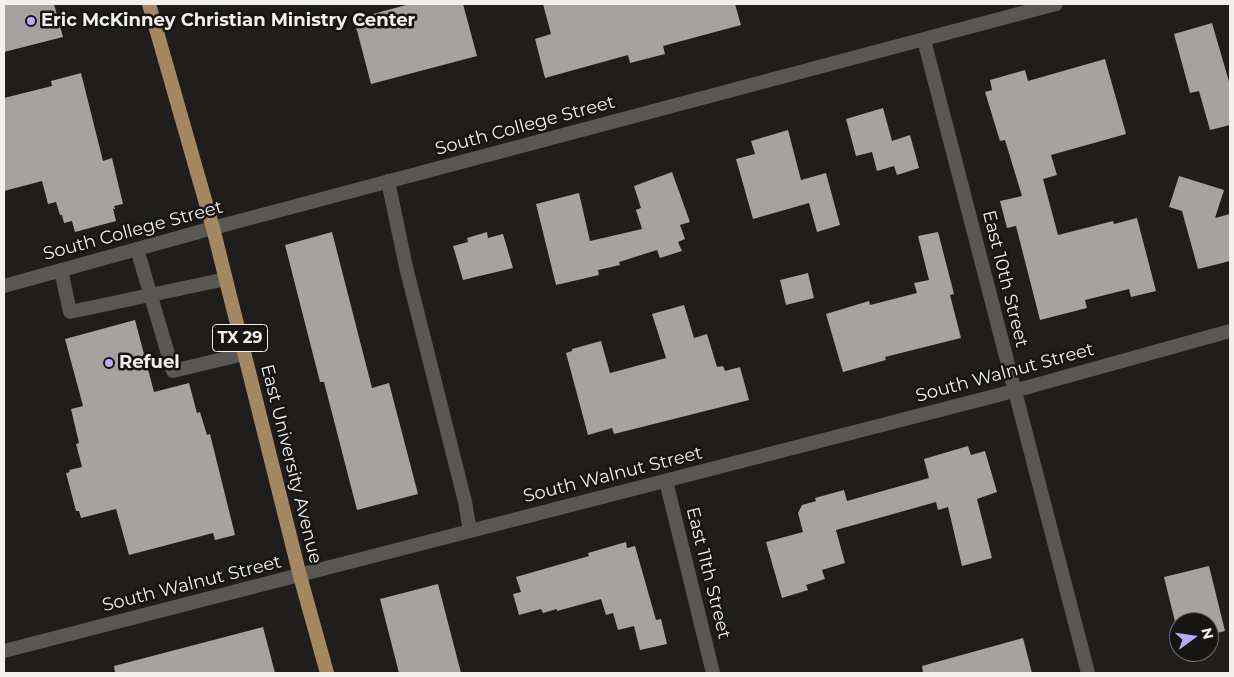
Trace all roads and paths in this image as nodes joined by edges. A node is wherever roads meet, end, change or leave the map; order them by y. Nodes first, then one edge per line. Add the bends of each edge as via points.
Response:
1 (149, 4) edge
2 (1056, 4) edge
3 (924, 40) junction
4 (388, 182) junction
5 (212, 228) junction
6 (137, 249) junction
7 (61, 270) junction
8 (226, 279) junction
9 (4, 286) edge
10 (151, 296) junction
11 (1230, 331) edge
12 (244, 354) junction
13 (1014, 391) junction
14 (666, 481) junction
15 (470, 531) junction
16 (300, 576) junction
17 (4, 651) edge
18 (327, 673) edge
19 (713, 673) edge
20 (1088, 673) edge

1 - 5 main road, East University Avenue / TX 29
2 - 3 street, South College Street
3 - 4 street, South College Street
3 - 13 street, East 10th Street
4 - 5 street, South College Street
4 - 15 street
5 - 6 street, South College Street
5 - 8 main road, East University Avenue / TX 29
6 - 7 street, South College Street
6 - 10 street
7 - 9 street, South College Street
7 - 10 street via 70,312
8 - 10 street
8 - 12 main road, East University Avenue / TX 29
10 - 12 street via 173,371
11 - 13 street, South Walnut Street
12 - 16 main road, East University Avenue / TX 29
13 - 14 street, South Walnut Street
13 - 20 street, East 10th Street
14 - 15 street, South Walnut Street
14 - 19 street, East 11th Street
15 - 16 street, South Walnut Street
16 - 17 street, South Walnut Street
16 - 18 main road, East University Avenue / TX 29

